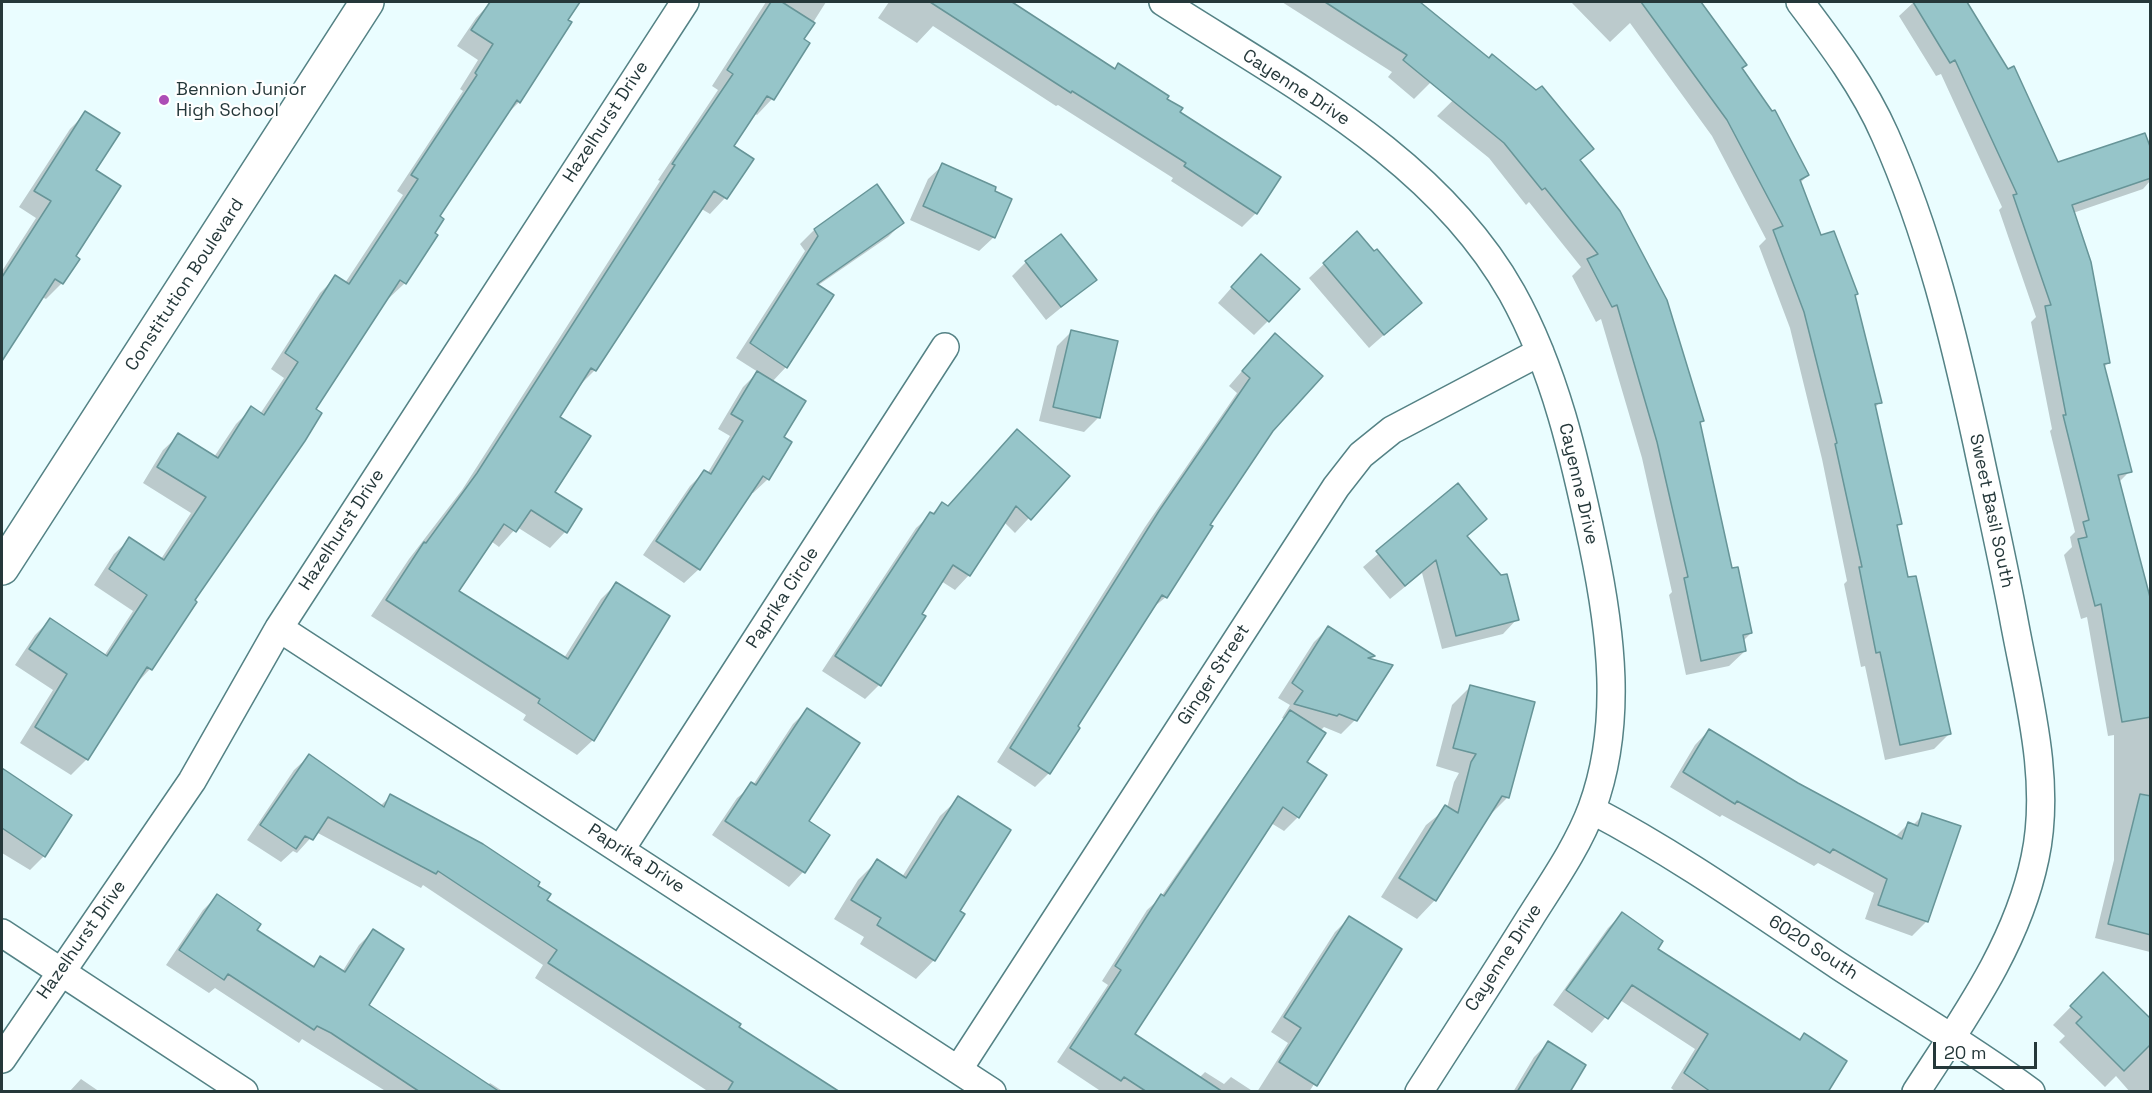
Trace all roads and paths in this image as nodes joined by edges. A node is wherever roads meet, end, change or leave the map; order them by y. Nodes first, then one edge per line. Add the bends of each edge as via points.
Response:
1 (367, 2) edge
2 (685, 2) edge
3 (1163, 2) edge
4 (1800, 2) edge
5 (945, 347) dead end
6 (1540, 352) junction
7 (2, 568) edge
8 (279, 628) junction
9 (1592, 810) junction
10 (621, 849) junction
11 (2, 933) edge
12 (60, 972) junction
13 (1952, 1036) junction
14 (2, 1059) edge
15 (958, 1070) junction
16 (244, 1092) edge
17 (992, 1092) edge
18 (1419, 1092) edge
19 (1916, 1092) edge
20 (2031, 1092) edge

1 - 7 main road, Constitution Boulevard
2 - 8 street, Hazelhurst Drive
3 - 6 street, Cayenne Drive via 1384,147 1444,204 1480,247 1512,292
4 - 13 street, Sweet Basil South via 1839,54 1884,132 1923,229 1952,326 2033,724 2041,791 2036,856 2022,906 2003,952
5 - 10 street, Paprika Circle
6 - 9 street, Cayenne Drive via 1578,476 1604,596 1611,705 1602,776
6 - 15 street, Ginger Street via 1392,430 1361,455 1336,487
8 - 10 street, Paprika Drive
8 - 12 street, Hazelhurst Drive via 192,781
9 - 13 street, 6020 South via 1654,844
9 - 18 street, Cayenne Drive via 1555,879
10 - 15 street, Paprika Drive
11 - 12 street
12 - 14 street, Hazelhurst Drive
12 - 16 street
13 - 19 street, Sweet Basil South
13 - 20 street, 6020 South
15 - 17 street, Paprika Drive

